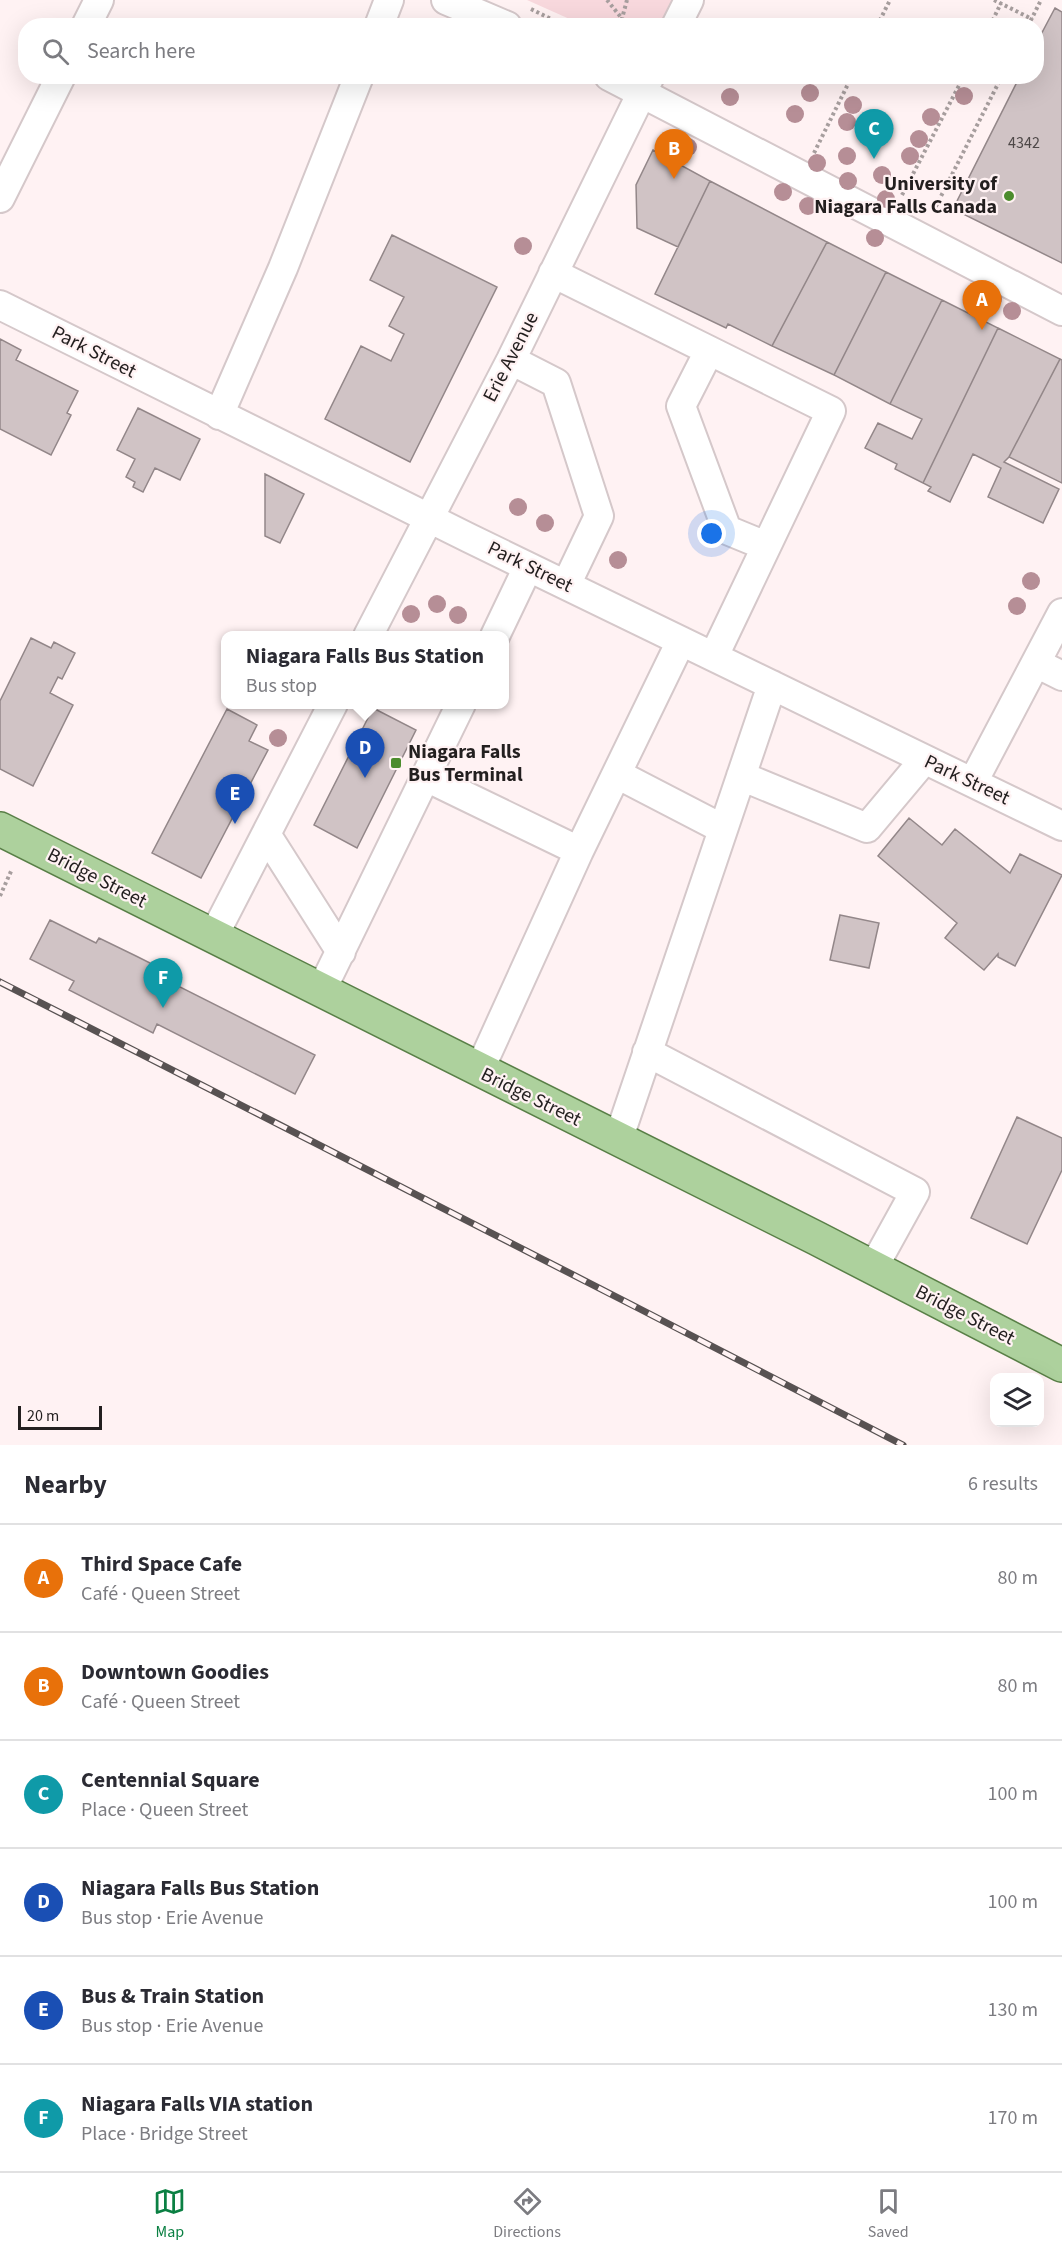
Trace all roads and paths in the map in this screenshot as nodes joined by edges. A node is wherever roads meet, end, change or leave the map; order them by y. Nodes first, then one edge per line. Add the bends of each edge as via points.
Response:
1 (99, 0) edge
2 (389, 0) edge
3 (446, 0) edge
4 (607, 0) edge
5 (627, 0) edge
6 (689, 0) edge
7 (890, 0) edge
8 (994, 0) edge
9 (1041, 0) edge
10 (1001, 3) junction
11 (515, 15) edge
12 (90, 18) edge
13 (382, 18) edge
14 (622, 18) joint
15 (680, 18) edge
16 (881, 18) edge
17 (994, 18) edge
18 (1030, 18) edge
19 (1032, 18) edge
20 (57, 84) edge
21 (356, 84) edge
22 (848, 84) edge
23 (960, 84) edge
24 (998, 84) edge
25 (646, 85) edge
26 (813, 156) dead end
27 (0, 198) edge
28 (900, 199) dead end
29 (931, 215) dead end
30 (553, 273) junction
31 (0, 305) edge
32 (1062, 311) edge
33 (710, 351) junction
34 (511, 360) junction
35 (219, 415) junction
36 (428, 518) junction
37 (766, 546) junction
38 (528, 567) junction
39 (566, 585) junction
40 (1062, 613) edge
41 (371, 631) edge
42 (497, 631) edge
43 (681, 641) junction
44 (714, 656) junction
45 (1036, 663) junction
46 (1062, 676) edge
47 (772, 685) junction
48 (331, 709) edge
49 (459, 709) edge
50 (924, 760) junction
51 (616, 774) junction
52 (741, 776) junction
53 (426, 777) junction
54 (973, 782) junction
55 (1062, 826) edge
56 (0, 829) edge
57 (723, 829) junction
58 (266, 834) junction
59 (579, 851) junction
60 (213, 937) junction
61 (341, 952) junction
62 (321, 991) junction
63 (647, 1052) junction
64 (479, 1071) junction
65 (618, 1140) junction
66 (873, 1268) junction
67 (1062, 1365) edge

1 - 12 street
2 - 13 street
3 - 11 street
4 - 14 path
5 - 14 path
6 - 15 street
7 - 16 path
8 - 10 path
9 - 19 path
10 - 17 path
10 - 18 path
20 - 27 street
21 - 35 street
22 - 26 path
23 - 28 path
24 - 29 path
25 - 30 street, Erie Avenue
25 - 32 street
30 - 33 street
30 - 34 street, Erie Avenue
31 - 35 street, Park Street
33 - 37 street via 681,406 727,530
33 - 37 street via 831,411
34 - 36 street, Erie Avenue
34 - 39 street via 556,383 599,516
35 - 36 street, Park Street
36 - 38 street, Park Street
36 - 41 street, Erie Avenue
37 - 44 street
38 - 39 street, Park Street
38 - 42 street
39 - 43 street, Park Street
40 - 45 street
43 - 44 street, Park Street
43 - 51 street
44 - 47 street, Park Street
45 - 46 street
45 - 54 street
47 - 50 street, Park Street
47 - 52 street
48 - 58 street
49 - 53 street
50 - 52 street via 867,828
50 - 54 street, Park Street
51 - 57 street
51 - 59 street
52 - 57 street
53 - 59 street
53 - 61 street
54 - 55 street, Park Street
56 - 60 main road, Bridge Street
57 - 63 street
58 - 60 street
58 - 61 street
59 - 64 street
60 - 62 main road, Bridge Street
61 - 62 street
62 - 64 main road, Bridge Street
63 - 65 street
63 - 66 street via 915,1192
64 - 65 main road, Bridge Street
65 - 66 main road, Bridge Street
66 - 67 main road, Bridge Street

